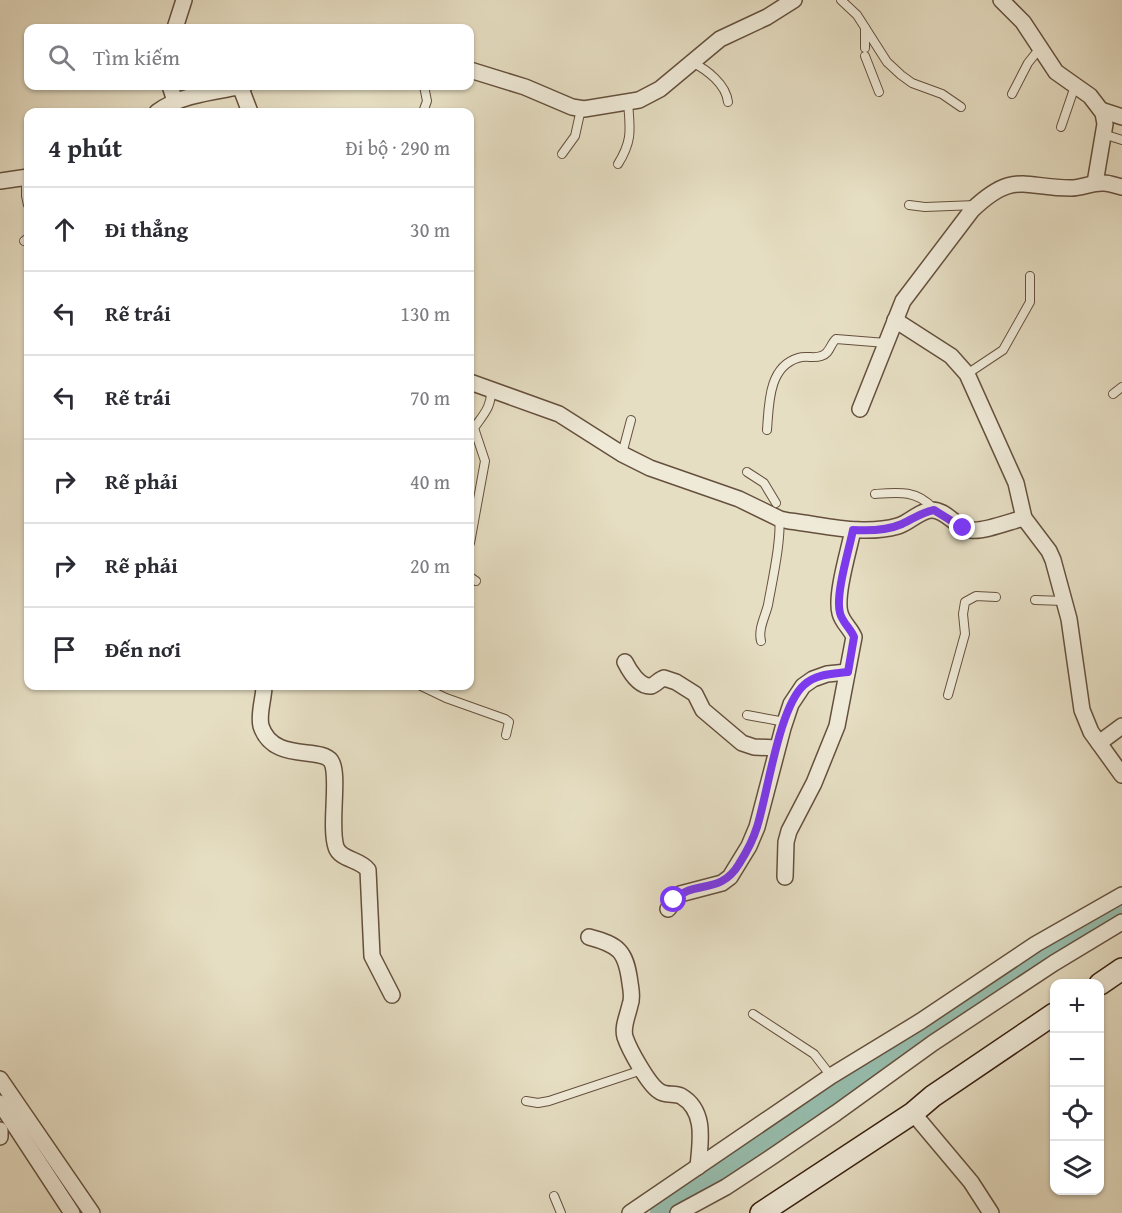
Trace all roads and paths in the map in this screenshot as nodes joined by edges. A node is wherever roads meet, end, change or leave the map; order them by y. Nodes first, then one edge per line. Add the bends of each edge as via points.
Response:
1 (184, 0) edge
2 (794, 0) edge
3 (841, 0) edge
4 (1001, 0) edge
5 (176, 24) edge
6 (865, 26) junction
7 (1040, 48) junction
8 (692, 62) junction
9 (474, 71) edge
10 (1075, 86) junction
11 (171, 90) edge
12 (228, 90) edge
13 (243, 90) edge
14 (425, 90) edge
15 (879, 93) dead end
16 (1012, 94) dead end
17 (628, 102) junction
18 (728, 102) dead end
19 (177, 105) edge
20 (961, 107) dead end
21 (249, 108) edge
22 (425, 108) edge
23 (581, 109) junction
24 (1101, 110) junction
25 (1122, 117) edge
26 (1061, 128) dead end
27 (1103, 134) junction
28 (1122, 140) edge
29 (562, 154) dead end
30 (618, 164) dead end
31 (24, 177) edge
32 (0, 181) edge
33 (1095, 183) junction
34 (1122, 187) edge
35 (909, 205) dead end
36 (977, 205) junction
37 (1030, 276) dead end
38 (895, 320) junction
39 (886, 343) junction
40 (967, 374) junction
41 (474, 383) edge
42 (1122, 387) edge
43 (492, 389) junction
44 (1113, 394) dead end
45 (860, 409) dead end
46 (632, 420) dead end
47 (474, 428) edge
48 (474, 428) edge
49 (767, 430) dead end
50 (622, 454) junction
51 (747, 472) dead end
52 (875, 494) dead end
53 (934, 510) junction
54 (778, 511) junction
55 (1024, 518) junction
56 (474, 521) edge
57 (853, 530) junction
58 (996, 597) dead end
59 (1035, 600) dead end
60 (1064, 601) junction
61 (761, 641) dead end
62 (625, 662) dead end
63 (848, 672) junction
64 (264, 690) edge
65 (429, 690) edge
66 (948, 695) dead end
67 (747, 716) dead end
68 (785, 722) junction
69 (1122, 726) edge
70 (506, 735) dead end
71 (1099, 743) junction
72 (777, 748) junction
73 (1122, 775) edge
74 (785, 877) dead end
75 (1122, 895) edge
76 (668, 909) dead end
77 (1122, 922) edge
78 (589, 937) dead end
79 (1122, 969) edge
80 (1104, 981) edge
81 (392, 995) dead end
82 (753, 1014) dead end
83 (1050, 1017) edge
84 (922, 1023) junction
85 (932, 1041) junction
86 (642, 1070) junction
87 (831, 1076) junction
88 (0, 1079) edge
89 (526, 1101) dead end
90 (0, 1104) edge
91 (913, 1113) junction
92 (0, 1130) edge
93 (0, 1137) edge
94 (698, 1167) junction
95 (554, 1196) dead end
96 (636, 1212) edge
97 (72, 1213) edge
98 (92, 1213) edge
99 (561, 1213) edge
100 (678, 1213) edge
101 (761, 1213) edge
102 (992, 1213) edge

1 - 5 street
2 - 8 street via 729,33
3 - 6 lane
4 - 7 street via 1023,22
6 - 15 lane via 865,52
6 - 20 lane via 878,50 901,75
7 - 10 street via 1056,72
7 - 16 lane
8 - 17 street via 650,96
8 - 18 lane via 706,70 725,91
9 - 23 street
10 - 24 street
10 - 26 lane
11 - 19 street
12 - 19 street
13 - 21 street
14 - 22 lane
17 - 23 street
17 - 30 lane via 630,141
23 - 29 lane via 575,136
24 - 25 street
24 - 27 street
27 - 28 lane
27 - 33 street
31 - 32 street
33 - 34 street
33 - 36 street via 1068,189 1013,183 999,188
35 - 36 lane
36 - 38 street via 912,288
37 - 40 lane via 1030,302 1003,350
38 - 39 street
38 - 40 street via 951,356
39 - 45 street
39 - 49 lane via 836,339 821,356 801,357 787,364 771,386
40 - 55 street via 1016,483
41 - 43 street
42 - 44 lane
43 - 48 lane via 487,411
43 - 50 street via 559,414
46 - 50 lane
47 - 56 lane via 485,461
50 - 54 street via 650,468
51 - 54 lane via 765,483
52 - 53 lane via 912,494
53 - 55 street via 977,531
53 - 57 street via 898,526
54 - 57 street
54 - 61 lane via 773,581 759,631
55 - 60 street via 1049,551
57 - 63 street via 839,608 854,637
58 - 66 lane via 976,596 965,603 965,634
59 - 60 lane
60 - 71 street via 1082,710
62 - 72 street via 634,677 648,686 664,678 690,690 703,710 742,743
63 - 68 street via 827,674 803,686
63 - 74 street via 837,726 789,831
64 - 81 street via 261,725 266,735 284,749 329,758 334,768 332,814 336,848 368,870 372,957
65 - 70 lane via 505,719 509,722
67 - 68 lane
68 - 72 street
69 - 71 street
71 - 73 street
72 - 76 street via 757,827 739,865 722,883 680,894
75 - 84 street via 1036,944
77 - 85 street
78 - 86 street via 608,942 625,957 632,1003 624,1033
79 - 80 street
82 - 87 lane via 814,1054
83 - 91 street
84 - 85 street
84 - 87 street
85 - 100 street via 770,1158
86 - 89 lane via 549,1101
86 - 94 street via 656,1090 680,1096 697,1114
87 - 94 street
88 - 98 street
90 - 97 street
91 - 101 street
91 - 102 street
92 - 93 street
94 - 96 street
95 - 99 lane

